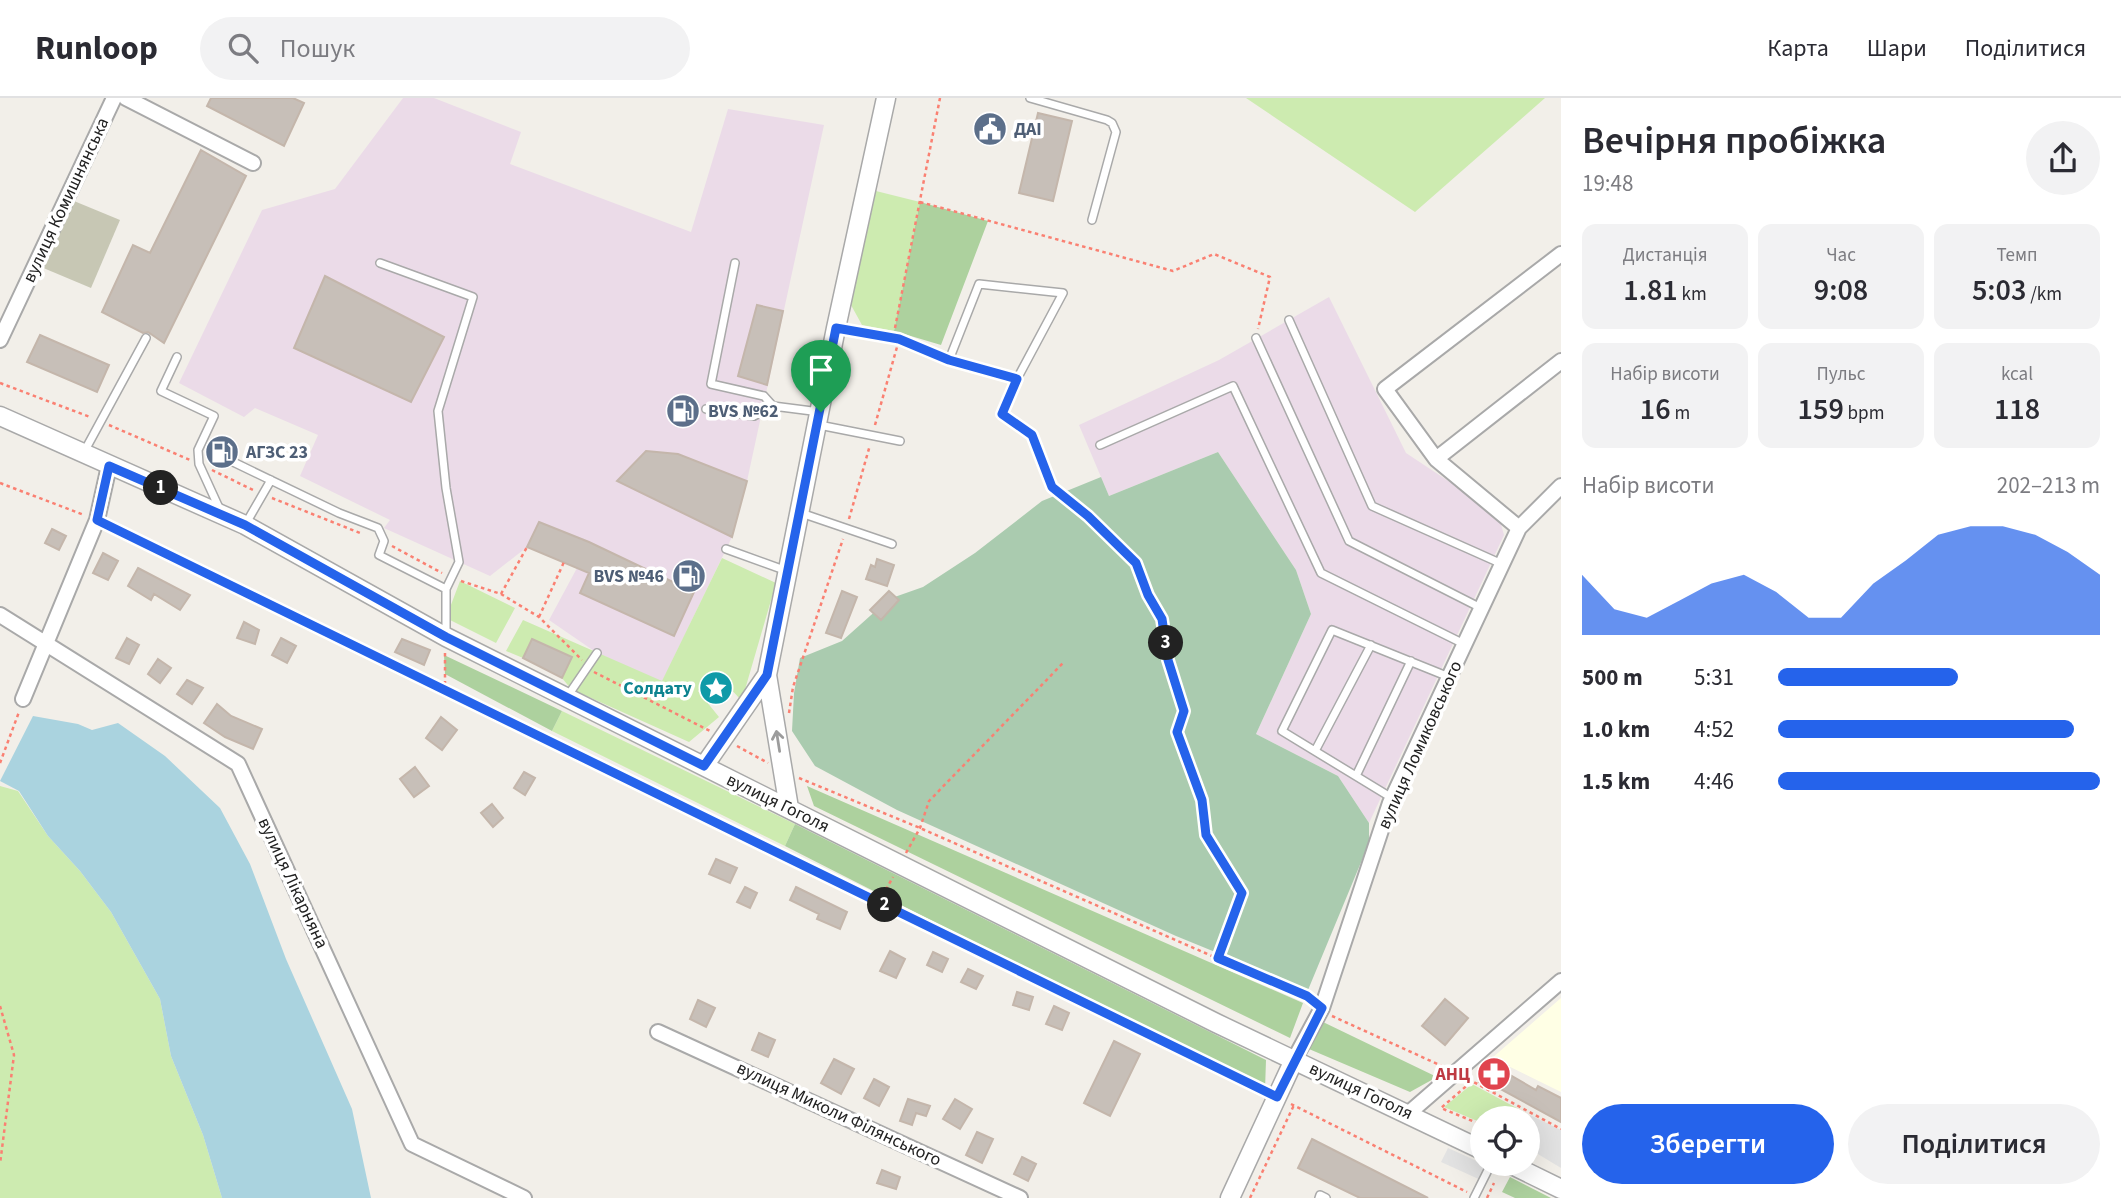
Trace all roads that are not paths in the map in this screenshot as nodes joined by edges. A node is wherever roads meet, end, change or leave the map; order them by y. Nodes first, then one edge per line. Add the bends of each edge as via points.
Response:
1 (114, 98) edge
2 (126, 98) edge
3 (886, 98) edge
4 (1030, 98) edge
5 (253, 163) dead end
6 (1092, 220) dead end
7 (1561, 254) edge
8 (380, 263) dead end
9 (735, 263) dead end
10 (1289, 320) dead end
11 (836, 328) junction
12 (146, 338) dead end
13 (1256, 338) road end
14 (0, 340) edge
15 (177, 356) dead end
16 (949, 360) junction
17 (1561, 361) edge
18 (773, 406) junction
19 (706, 409) dead end
20 (0, 416) edge
21 (820, 419) junction
22 (900, 441) dead end
23 (1100, 445) dead end
24 (83, 453) junction
25 (1436, 459) junction
26 (229, 460) dead end
27 (109, 466) junction
28 (271, 480) junction
29 (1561, 486) edge
30 (1555, 500) edge
31 (801, 513) junction
32 (222, 514) junction
33 (245, 525) junction
34 (1519, 528) junction
35 (892, 544) dead end
36 (726, 549) dead end
37 (1502, 564) junction
38 (787, 572) junction
39 (446, 589) junction
40 (1481, 608) junction
41 (0, 615) edge
42 (446, 637) junction
43 (46, 644) junction
44 (1465, 644) junction
45 (1371, 645) junction
46 (597, 653) dead end
47 (1410, 661) junction
48 (767, 675) junction
49 (1449, 677) junction
50 (566, 698) junction
51 (23, 699) road end
52 (1315, 751) junction
53 (704, 766) junction
54 (1356, 776) junction
55 (1392, 798) junction
56 (789, 808) junction
57 (1561, 981) edge
58 (658, 1032) dead end
59 (1294, 1060) junction
60 (1409, 1113) junction
61 (1470, 1144) edge
62 (1485, 1176) edge
63 (1534, 1176) edge
64 (1561, 1189) edge
65 (1475, 1197) edge
66 (524, 1198) edge
67 (1020, 1198) edge
68 (1230, 1198) edge
69 (1319, 1198) edge
70 (1326, 1198) edge

1 - 14 street, вулиця Комишнянська
2 - 5 street
3 - 11 street
4 - 6 lane via 1107,120 1115,127
7 - 25 street via 1385,389
8 - 39 lane via 473,297 438,411 459,562
9 - 18 lane via 711,384 764,396
10 - 37 lane via 1372,506
11 - 16 lane via 899,339
11 - 21 street
12 - 24 lane
13 - 40 lane via 1349,541
15 - 32 lane via 161,391 214,416 198,450
16 - 16 lane via 1017,379 1063,293 979,284
17 - 25 street
18 - 19 lane via 754,416
18 - 21 lane
20 - 24 street, вулиця Гоголя
21 - 22 lane
21 - 31 street
23 - 44 lane via 1233,386 1321,573
24 - 27 street, вулиця Гоголя
25 - 34 street
26 - 28 lane
27 - 32 street, вулиця Гоголя
27 - 43 street via 97,520
28 - 33 lane
28 - 39 lane via 378,528 384,541 379,555
29 - 30 street, вулиця Ломиковського
30 - 34 street, вулиця Ломиковського
31 - 35 lane
31 - 38 street
32 - 33 street, вулиця Гоголя
33 - 42 street, вулиця Гоголя
34 - 37 street, вулиця Ломиковського
36 - 38 lane
37 - 40 street, вулиця Ломиковського
38 - 48 street
39 - 42 lane
40 - 44 street, вулиця Ломиковського
41 - 43 street, вулиця Лікарняна
42 - 50 street, вулиця Гоголя
43 - 51 street
43 - 66 street, вулиця Лікарняна via 239,764 412,1144
44 - 49 street, вулиця Ломиковського
45 - 47 lane
45 - 52 lane
45 - 52 lane via 1332,630 1282,731
46 - 50 lane
47 - 49 lane
47 - 54 lane
48 - 53 street
56 -> 48 street
49 - 55 street, вулиця Ломиковського
50 - 53 street, вулиця Гоголя
52 - 54 lane
53 - 56 street, вулиця Гоголя
54 - 55 lane
55 - 59 street, вулиця Ломиковського via 1322,1008
56 - 59 street, вулиця Гоголя
57 - 60 street
58 - 67 street, вулиця Миколи Філянського
59 - 60 street, вулиця Гоголя
59 - 68 street
60 - 61 street, вулиця Гоголя
62 - 65 lane
63 - 64 street
69 - 70 lane

